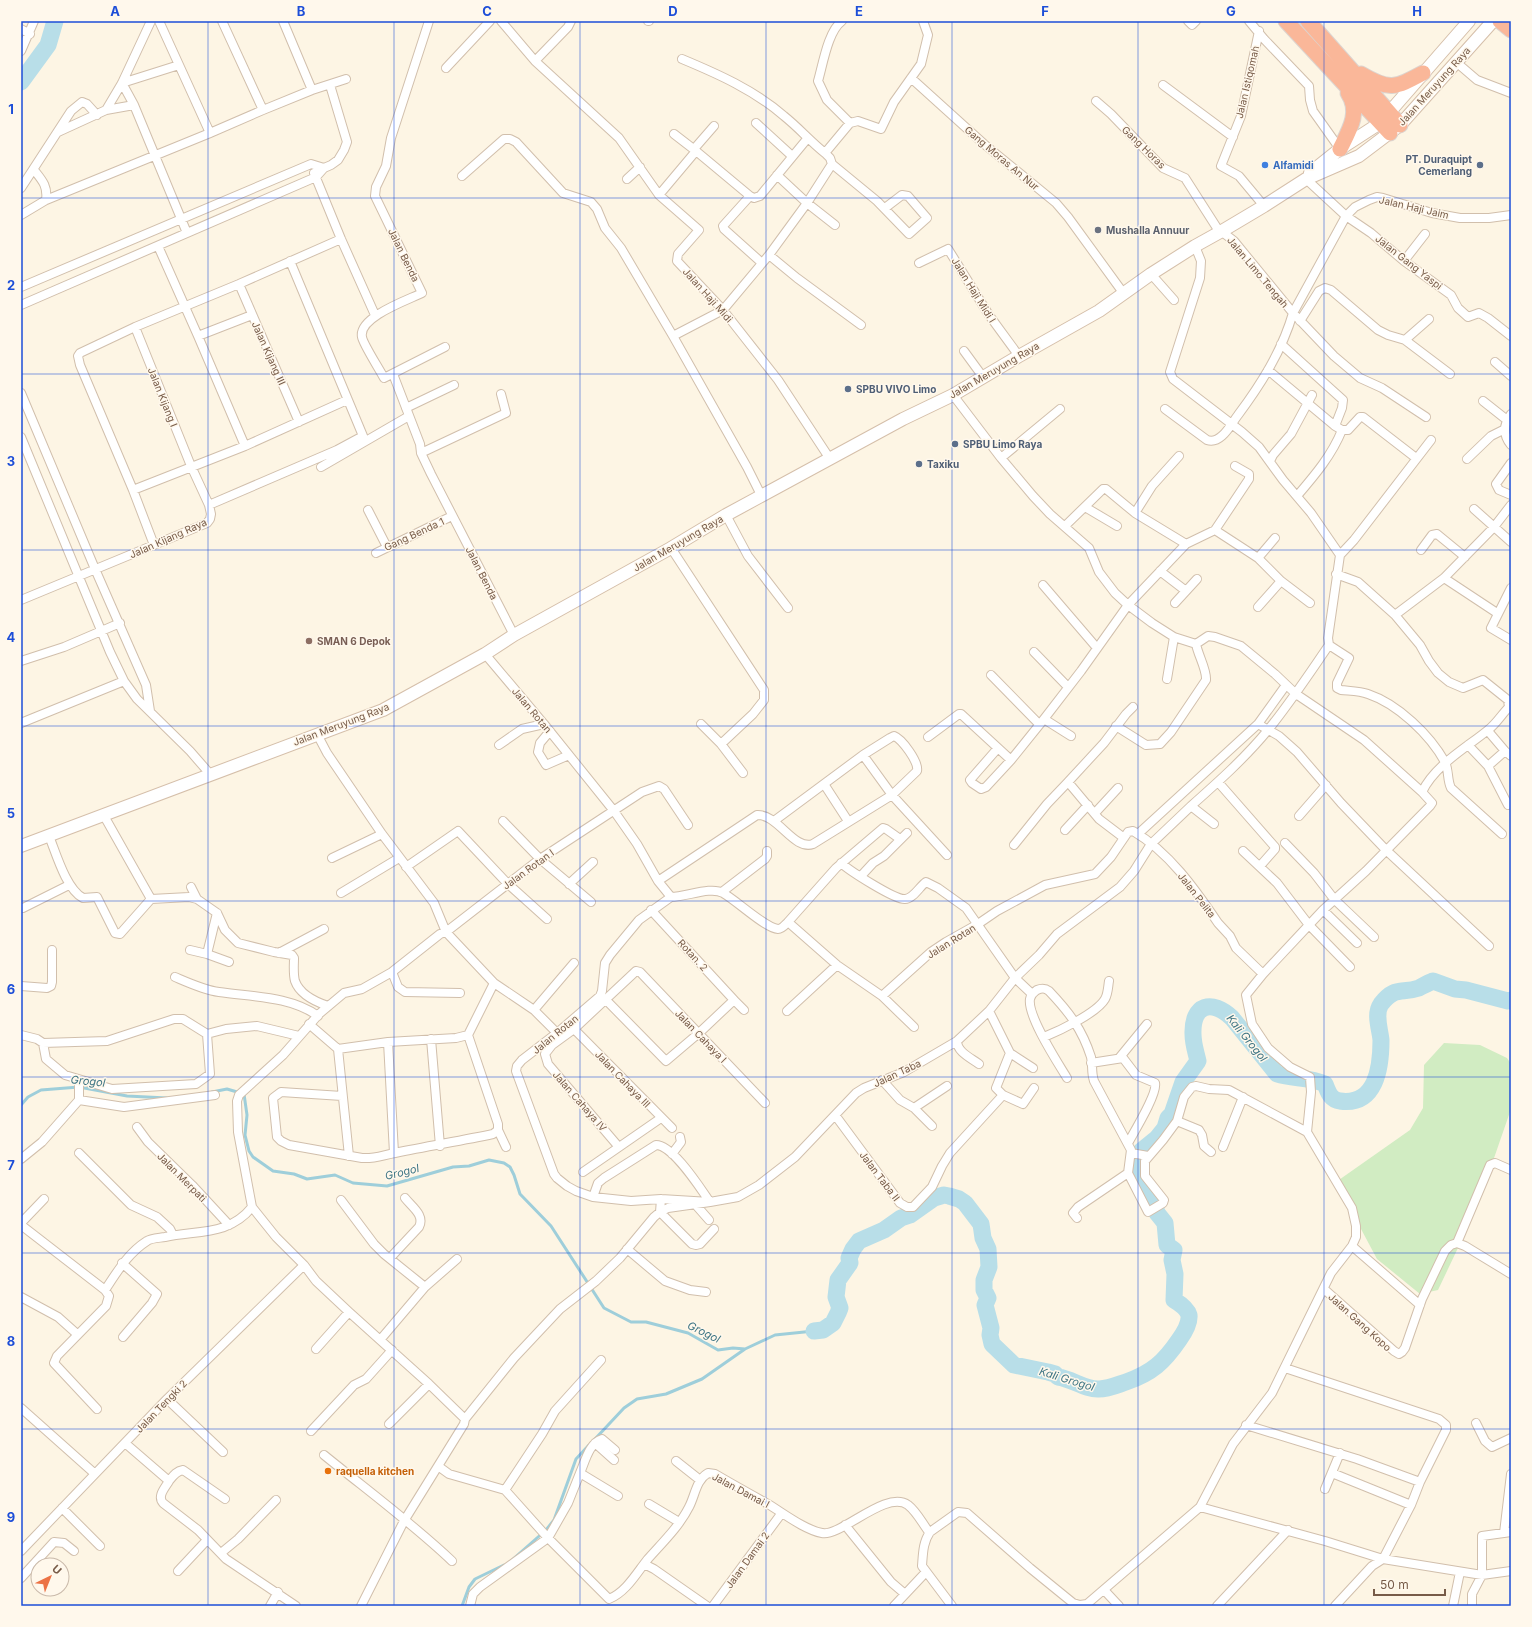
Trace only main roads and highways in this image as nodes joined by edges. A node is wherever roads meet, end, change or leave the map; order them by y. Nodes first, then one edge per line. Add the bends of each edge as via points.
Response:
1 (1286, 21) edge
2 (1308, 21) edge
3 (1469, 21) edge
4 (1493, 21) edge
5 (1500, 21) edge
6 (1511, 30) edge
7 (1349, 68) junction
8 (1424, 73) junction
9 (1339, 79) junction
10 (1390, 123) junction
11 (1340, 149) junction
12 (1306, 178) junction
13 (21, 845) edge

1 - 9 highway
2 - 7 highway
3 - 8 main road, Jalan Meruyung Raya
4 - 10 main road, Jalan Meruyung Raya via 1456,62
5 - 6 highway
7 - 8 highway via 1379,85 1400,86
7 - 10 highway
8 - 10 main road, Jalan Meruyung Raya
9 - 10 highway
9 - 11 highway via 1354,109 1351,128
10 - 11 main road, Jalan Meruyung Raya
10 - 12 main road, Jalan Meruyung Raya via 1359,156
11 - 12 main road, Jalan Meruyung Raya via 1314,168
12 - 13 main road, Jalan Meruyung Raya via 1195,246 1100,311 953,395 726,516 383,710

